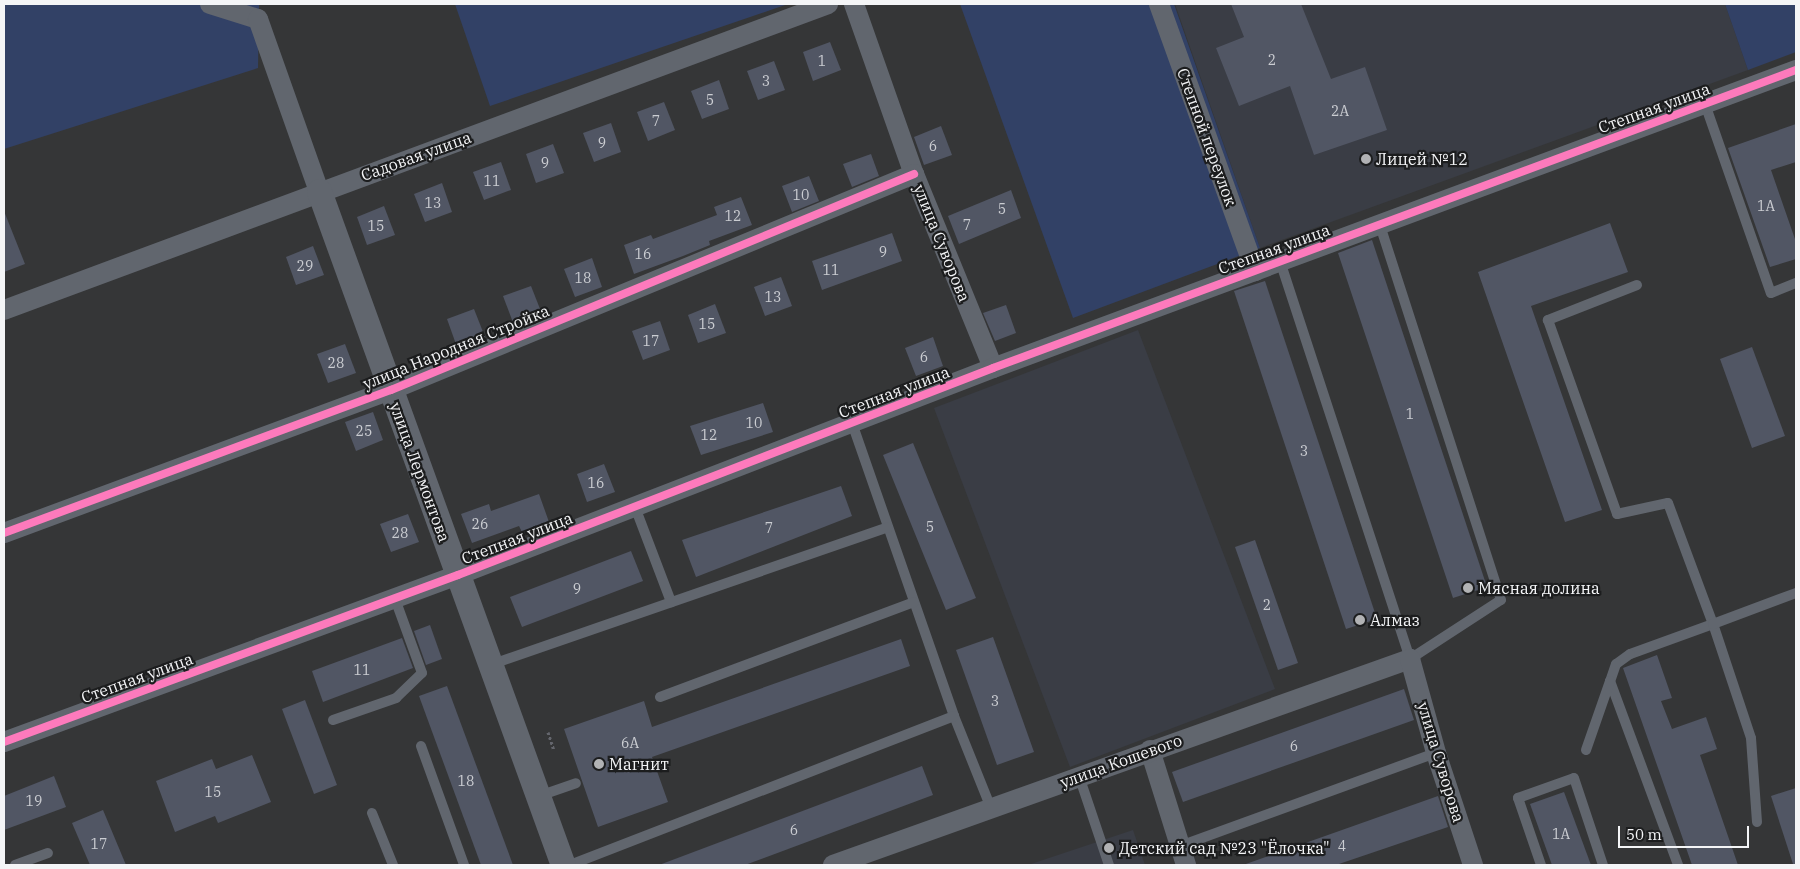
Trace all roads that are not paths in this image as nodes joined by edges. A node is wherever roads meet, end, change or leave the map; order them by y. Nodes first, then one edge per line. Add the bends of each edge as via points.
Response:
1 (210, 4) edge
2 (828, 4) edge
3 (854, 4) edge
4 (1159, 4) edge
5 (1796, 70) edge
6 (1704, 104) junction
7 (914, 174) junction
8 (319, 192) junction
9 (1380, 225) junction
10 (1280, 261) junction
11 (1255, 271) junction
12 (1796, 283) edge
13 (1637, 285) dead end
14 (4, 310) edge
15 (993, 368) junction
16 (391, 390) junction
17 (852, 423) junction
18 (635, 507) junction
19 (888, 527) junction
20 (4, 533) edge
21 (458, 575) junction
22 (1796, 594) edge
23 (395, 599) junction
24 (671, 602) junction
25 (914, 602) junction
26 (1713, 624) junction
27 (1410, 659) junction
28 (490, 665) junction
29 (1610, 681) junction
30 (660, 697) dead end
31 (954, 716) junction
32 (333, 720) dead end
33 (4, 742) edge
34 (421, 746) dead end
35 (1150, 750) junction
36 (1586, 750) dead end
37 (1436, 752) junction
38 (1079, 776) junction
39 (576, 783) dead end
40 (538, 796) junction
41 (991, 808) junction
42 (372, 813) dead end
43 (1757, 822) dead end
44 (1180, 846) junction
45 (48, 853) dead end
46 (15, 865) edge
47 (392, 865) edge
48 (464, 865) edge
49 (563, 865) edge
50 (570, 865) edge
51 (833, 865) edge
52 (1109, 865) edge
53 (1186, 865) edge
54 (1473, 865) edge
55 (1541, 865) edge
56 (1603, 865) edge
57 (1678, 865) edge

1 - 8 street via 258,19
2 - 8 street, Садовая улица
3 - 7 street, улица Суворова
4 - 11 street, Степной переулок
5 - 6 street, Степная улица
6 - 9 street, Степная улица
6 - 12 lane via 1771,293
7 - 15 street, улица Суворова
7 - 16 street, улица Народная Стройка
8 - 14 street, Садовая улица
8 - 16 street, улица Лермонтова
9 - 10 street, Степная улица
9 - 27 lane via 1501,600
10 - 11 street, Степная улица
10 - 27 lane
11 - 15 street, Степная улица
13 - 26 lane via 1548,320 1617,514 1668,503
15 - 17 street, Степная улица
16 - 20 street, улица Народная Стройка
16 - 21 street, улица Лермонтова
17 - 18 street, Степная улица
17 - 19 lane
18 - 21 street, Степная улица
18 - 24 lane
19 - 24 lane
19 - 25 lane
21 - 23 street, Степная улица
21 - 28 street, улица Лермонтова
22 - 26 lane
23 - 32 lane via 422,673 396,698
23 - 33 street, Степная улица
24 - 28 lane
25 - 30 lane
25 - 31 lane
26 - 29 lane via 1630,654 1616,664
26 - 43 lane via 1751,738
27 - 35 street, улица Кошевого
27 - 37 street, улица Суворова
28 - 40 street, улица Лермонтова
29 - 36 lane
29 - 57 lane
31 - 41 lane
31 - 50 lane
34 - 48 lane
35 - 38 street, улица Кошевого
35 - 44 street
37 - 44 lane
37 - 54 street, улица Суворова
38 - 41 street, улица Кошевого
38 - 52 lane
39 - 40 lane
40 - 49 street, улица Лермонтова
41 - 51 street, улица Кошевого
42 - 47 lane
44 - 53 street
45 - 46 lane
55 - 56 lane via 1518,798 1574,778

